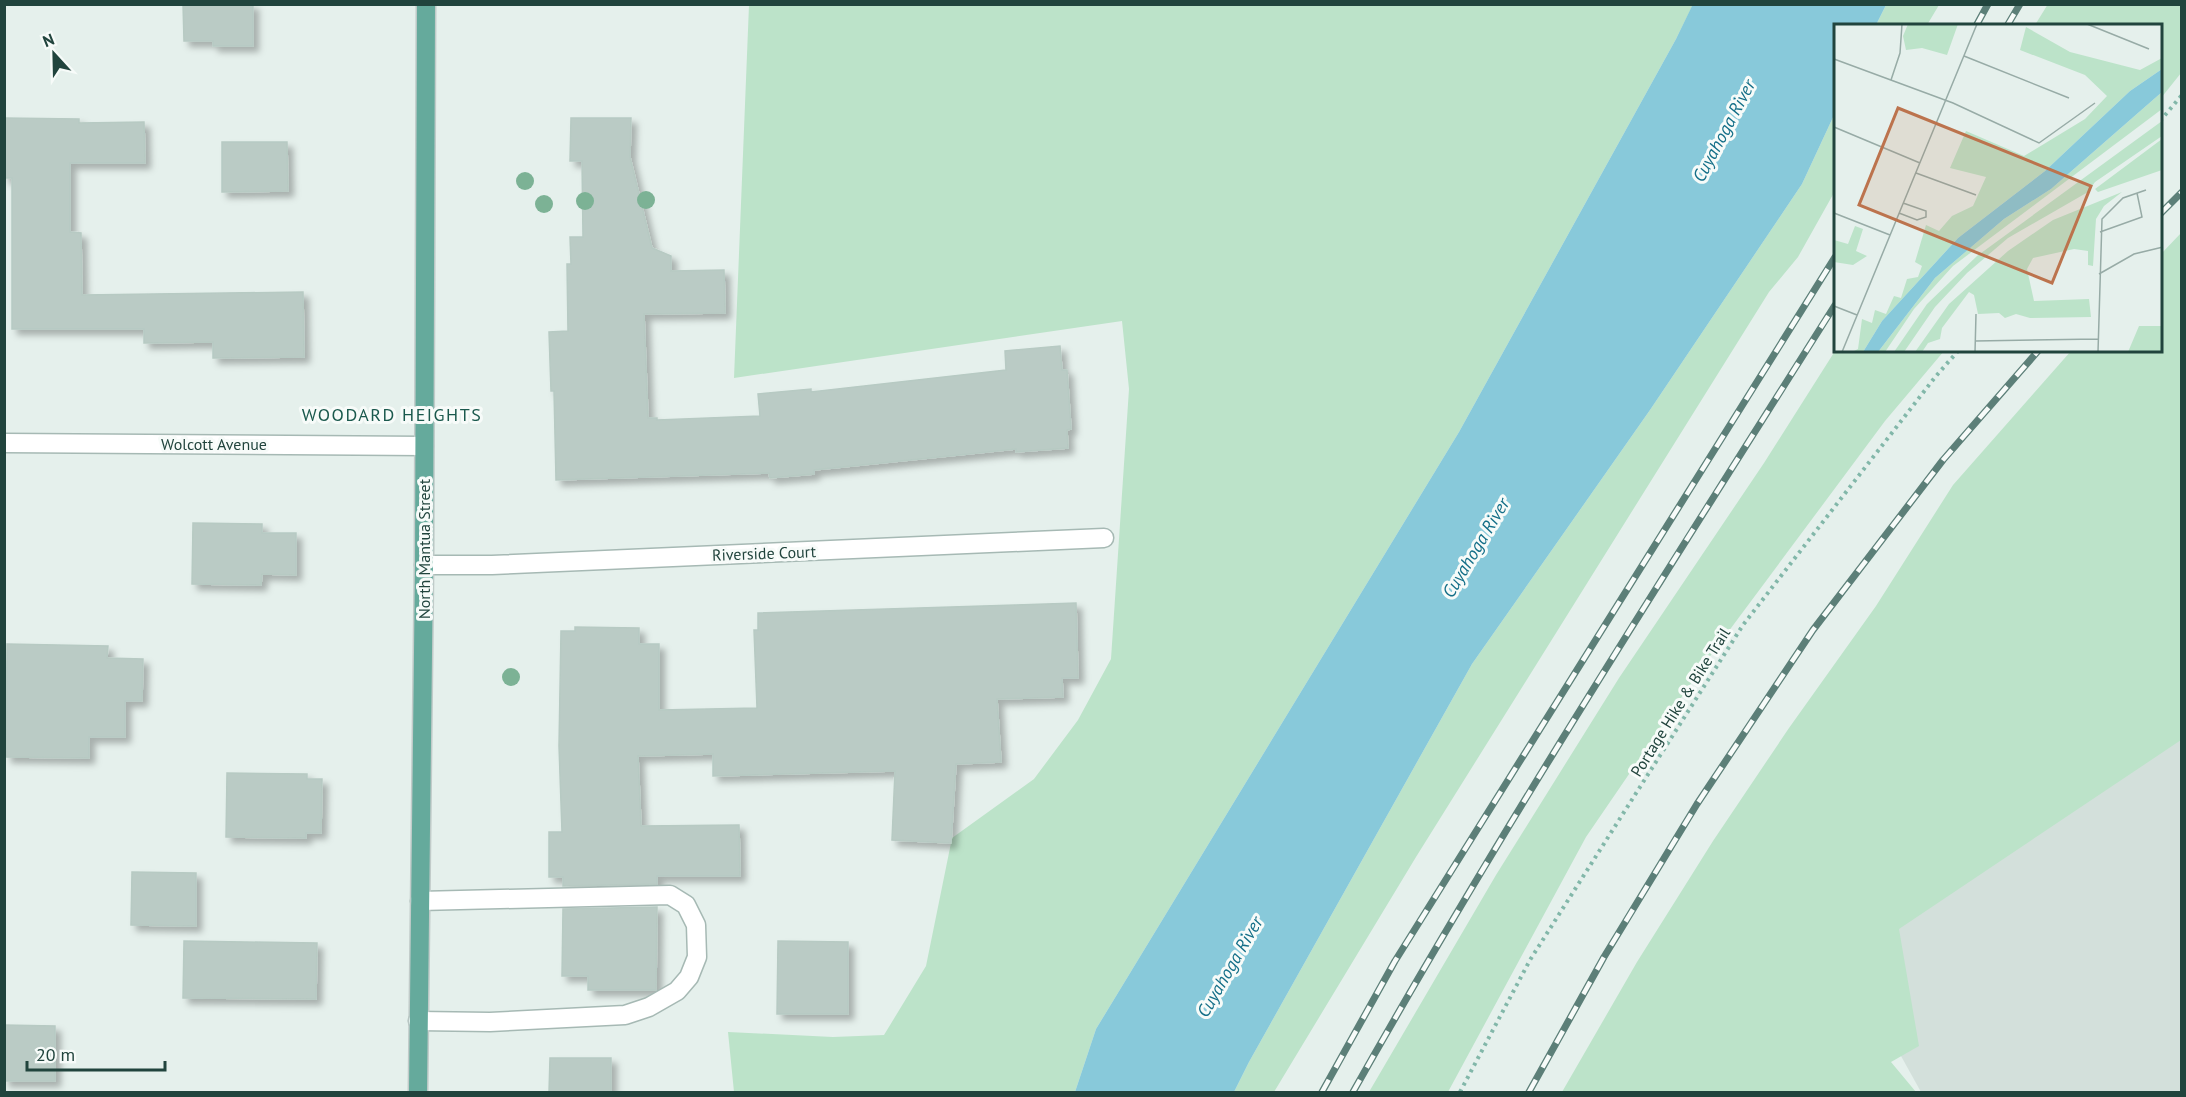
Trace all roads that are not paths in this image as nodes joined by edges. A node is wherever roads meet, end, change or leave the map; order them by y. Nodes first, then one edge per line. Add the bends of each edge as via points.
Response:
1 (426, 4) edge
2 (4, 443) edge
3 (424, 446) junction
4 (1104, 538) dead end
5 (424, 565) junction
6 (420, 902) junction
7 (418, 1021) junction
8 (418, 1092) edge

1 - 3 main road, North Mantua Street
2 - 3 street, Wolcott Avenue
3 - 5 main road, North Mantua Street
4 - 5 street, Riverside Court
5 - 6 main road, North Mantua Street
6 - 7 main road, North Mantua Street
6 - 7 street via 670,896 686,905 696,925 697,957 689,977 677,991 625,1016
7 - 8 main road, North Mantua Street

